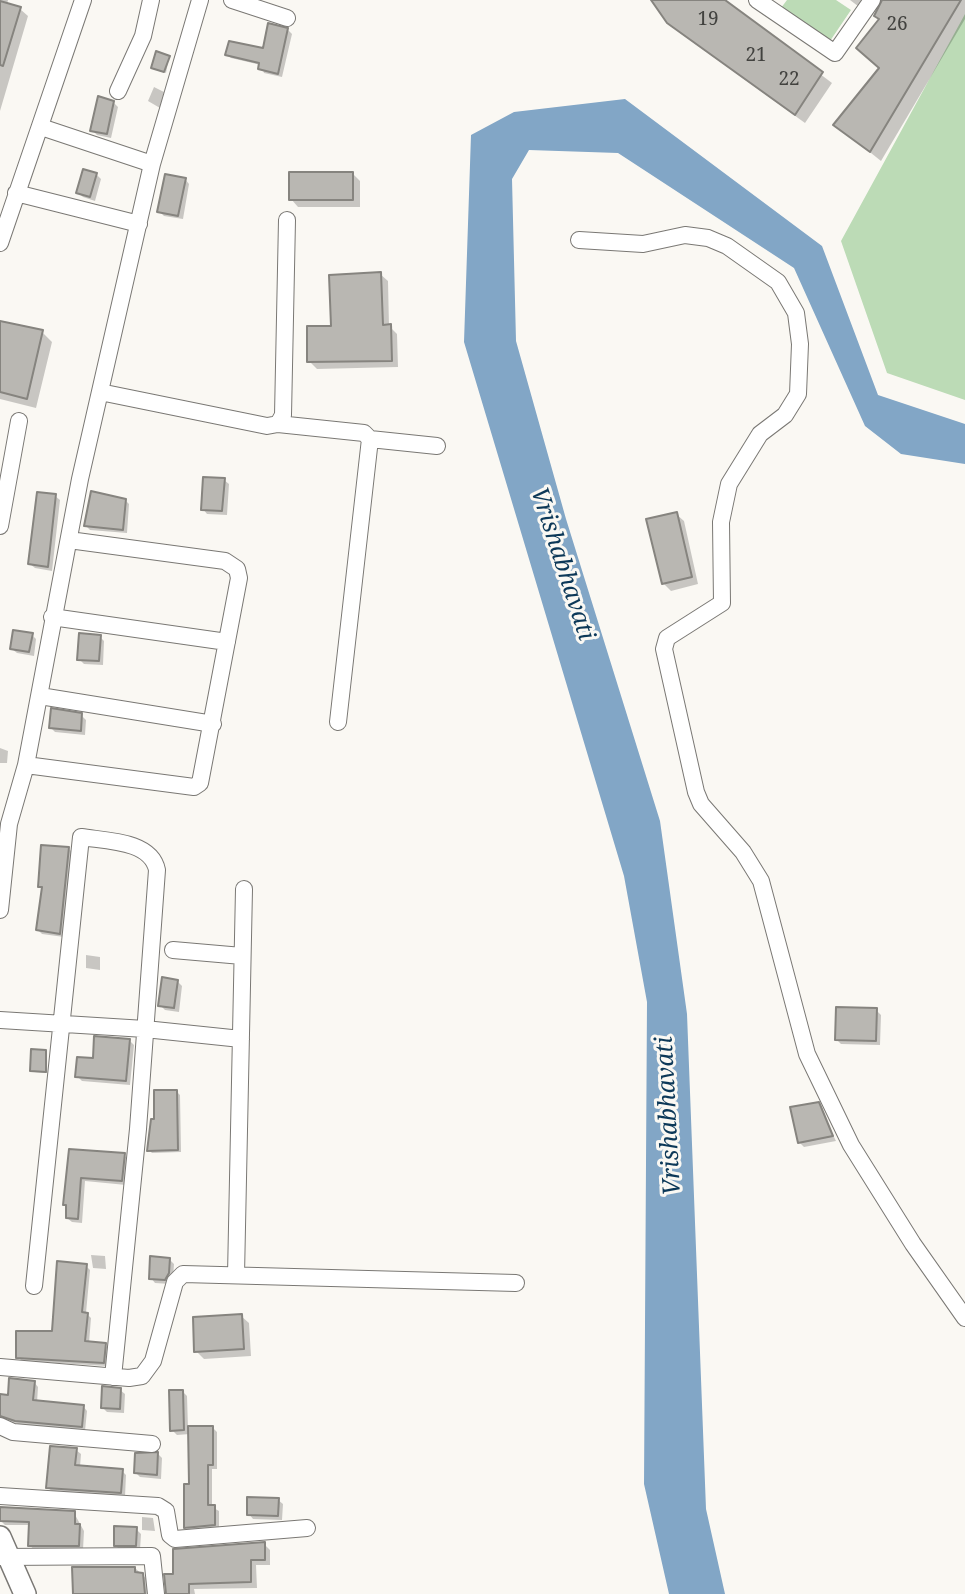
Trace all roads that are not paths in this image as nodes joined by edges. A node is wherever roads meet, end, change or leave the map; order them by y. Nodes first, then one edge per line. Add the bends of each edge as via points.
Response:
1 (83, 0) edge
2 (151, 0) edge
3 (201, 0) edge
4 (232, 0) edge
5 (757, 0) edge
6 (872, 0) edge
7 (287, 18) dead end
8 (118, 92) dead end
9 (41, 127) junction
10 (152, 164) junction
11 (16, 193) junction
12 (287, 220) dead end
13 (139, 224) junction
14 (579, 240) dead end
15 (0, 243) edge
16 (100, 392) junction
17 (19, 421) dead end
18 (278, 424) junction
19 (370, 439) junction
20 (437, 446) dead end
21 (0, 526) edge
22 (69, 540) junction
23 (52, 617) junction
24 (227, 642) junction
25 (40, 696) junction
26 (338, 722) dead end
27 (213, 724) junction
28 (26, 765) junction
29 (244, 889) dead end
30 (0, 910) edge
31 (173, 950) dead end
32 (242, 956) junction
33 (0, 1020) edge
34 (61, 1024) junction
35 (145, 1029) junction
36 (241, 1039) junction
37 (236, 1275) junction
38 (516, 1283) dead end
39 (34, 1286) dead end
40 (965, 1318) edge
41 (0, 1367) edge
42 (113, 1377) junction
43 (0, 1426) edge
44 (152, 1444) dead end
45 (0, 1496) edge
46 (307, 1528) dead end
47 (0, 1537) edge
48 (4, 1557) edge
49 (25, 1594) edge
50 (156, 1594) edge

1 - 9 street
2 - 8 street via 143,36
3 - 10 street
4 - 7 street
5 - 6 street via 835,53
9 - 10 street
9 - 11 street
10 - 13 street
11 - 13 street
11 - 15 street
12 - 18 street via 283,415
13 - 16 street
14 - 40 street via 643,244 685,235 708,238 778,282 796,313 798,394 786,415 760,433 729,484 721,522 722,603 667,638 664,649 698,799 761,881 813,1068 851,1145
16 - 18 street via 267,426
16 - 22 street
17 - 21 street
18 - 19 street via 364,433
19 - 20 street
19 - 26 street
22 - 23 street
22 - 24 street via 231,564 239,578
23 - 24 street
23 - 25 street
24 - 27 street
25 - 27 street
25 - 28 street
27 - 28 street via 200,783 194,787
28 - 30 street via 9,824
29 - 32 street
31 - 32 street
32 - 36 street
33 - 34 street
34 - 35 street
34 - 35 street via 81,836 138,848 155,861
34 - 39 street
35 - 36 street
35 - 42 street
36 - 37 street
37 - 38 street
37 - 42 street via 178,1278 153,1361 142,1376
41 - 42 street
43 - 44 street via 13,1432
45 - 46 street via 158,1506 166,1511 170,1535 175,1539
47 - 48 street
48 - 49 street
48 - 50 street via 152,1556

